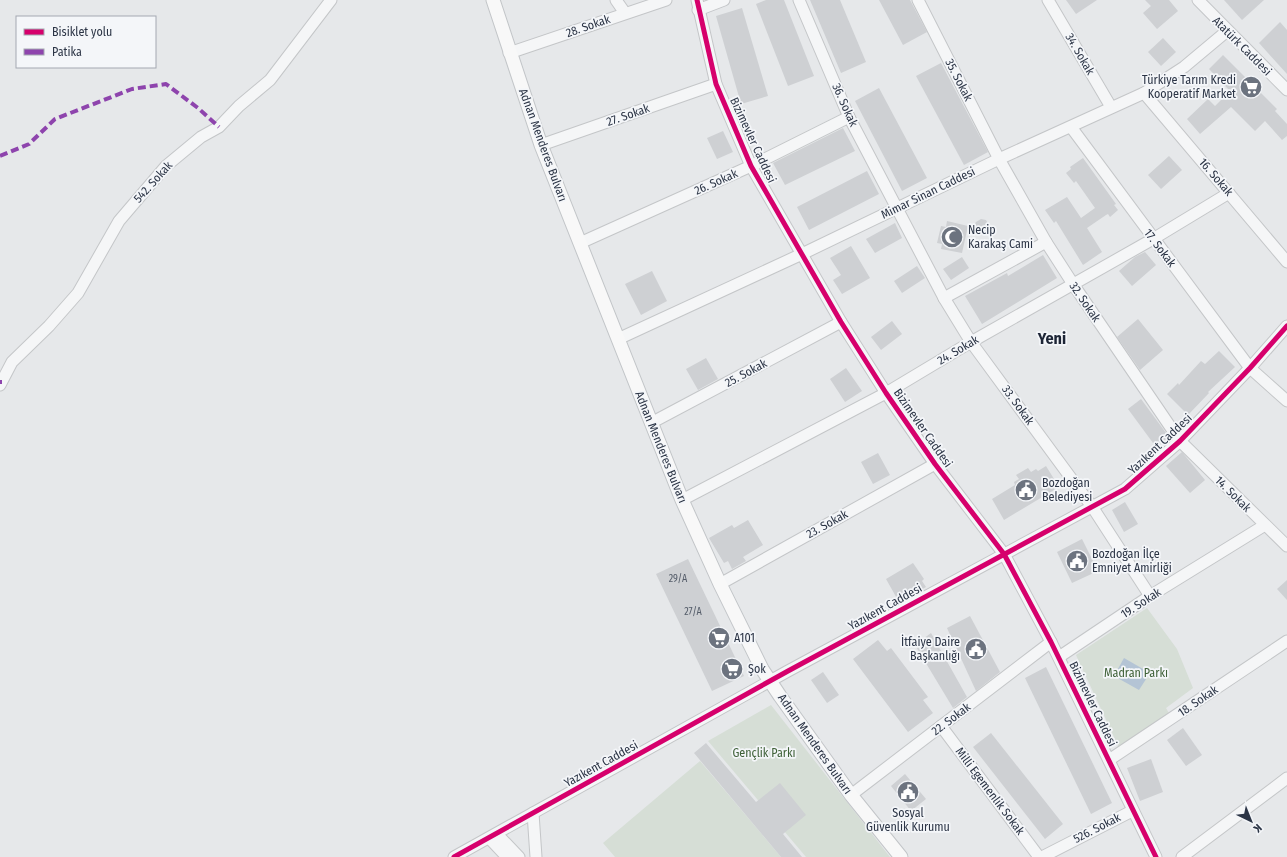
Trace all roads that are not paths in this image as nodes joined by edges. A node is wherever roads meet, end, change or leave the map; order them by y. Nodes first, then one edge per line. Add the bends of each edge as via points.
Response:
1 (331, 0) edge
2 (493, 0) edge
3 (616, 0) edge
4 (666, 0) edge
5 (724, 0) edge
6 (799, 0) edge
7 (918, 0) edge
8 (1048, 0) edge
9 (1203, 2) edge
10 (698, 5) edge
11 (625, 13) junction
12 (1227, 31) junction
13 (510, 53) junction
14 (716, 84) junction
15 (1287, 90) edge
16 (1144, 93) junction
17 (1111, 107) junction
18 (849, 117) junction
19 (1071, 127) junction
20 (541, 145) junction
21 (999, 159) junction
22 (751, 166) junction
23 (1230, 193) junction
24 (896, 208) junction
25 (1153, 239) junction
26 (1046, 242) junction
27 (580, 243) junction
28 (802, 254) junction
29 (1287, 262) edge
30 (1073, 284) junction
31 (944, 298) junction
32 (841, 322) junction
33 (1287, 326) edge
34 (618, 339) junction
35 (971, 342) junction
36 (1250, 368) junction
37 (0, 385) edge
38 (886, 393) junction
39 (1287, 401) edge
40 (651, 423) junction
41 (1180, 441) junction
42 (935, 464) junction
43 (682, 500) junction
44 (1093, 508) junction
45 (1265, 525) junction
46 (1287, 546) edge
47 (1004, 554) junction
48 (720, 584) junction
49 (1150, 596) junction
50 (1287, 641) edge
51 (1051, 642) junction
52 (1059, 658) junction
53 (771, 682) junction
54 (941, 726) junction
55 (1109, 760) junction
56 (1287, 778) edge
57 (851, 795) junction
58 (1132, 811) junction
59 (533, 813) junction
60 (493, 836) junction
61 (454, 857) edge
62 (507, 857) edge
63 (519, 857) edge
64 (536, 857) edge
65 (901, 857) edge
66 (1038, 857) edge
67 (1042, 857) edge
68 (1156, 857) edge
69 (1182, 857) edge

1 - 37 street, 542. Sokak via 270,80 219,127 201,137 166,166 120,221 78,293 50,326 12,362
2 - 13 main road, Adnan Menderes Bulvarı
3 - 11 street
4 - 11 street, 28. Sokak
5 - 10 street
6 - 18 street, 36. Sokak
7 - 21 street, 35. Sokak
8 - 17 street, 34. Sokak
9 - 12 street, Atatürk Caddesi
10 - 14 street, Bizimevler Caddesi
11 - 13 street, 28. Sokak
12 - 15 street, Atatürk Caddesi
12 - 16 street, Mimar Sinan Caddesi via 1184,67
13 - 20 main road, Adnan Menderes Bulvarı
14 - 20 street, 27. Sokak
14 - 22 street, Bizimevler Caddesi
16 - 17 street, Mimar Sinan Caddesi
16 - 23 street, 16. Sokak
17 - 19 street, Mimar Sinan Caddesi
18 - 22 street, 26. Sokak
18 - 24 street, 36. Sokak
19 - 21 street, Mimar Sinan Caddesi
19 - 25 street, 17. Sokak
20 - 27 main road, Adnan Menderes Bulvarı
21 - 24 street, Mimar Sinan Caddesi
21 - 26 street, 32. Sokak
22 - 27 street, 26. Sokak
22 - 28 street, Bizimevler Caddesi
23 - 25 street, 24. Sokak
23 - 29 street, 16. Sokak
24 - 28 street, Mimar Sinan Caddesi
24 - 31 street, 33. Sokak
25 - 30 street, 24. Sokak
25 - 36 street, 17. Sokak
26 - 30 street, 32. Sokak
26 - 31 street
27 - 34 main road, Adnan Menderes Bulvarı
28 - 32 street, Bizimevler Caddesi
28 - 34 street, Mimar Sinan Caddesi
30 - 35 street, 24. Sokak
30 - 41 street, 32. Sokak
31 - 35 street, 33. Sokak
32 - 38 street, Bizimevler Caddesi
32 - 40 street, 25. Sokak
33 - 36 street, Yazıkent Caddesi
34 - 40 main road, Adnan Menderes Bulvarı
35 - 38 street, 24. Sokak
35 - 44 street, 33. Sokak
36 - 39 street, 17. Sokak
36 - 41 street, Yazıkent Caddesi
38 - 42 street, Bizimevler Caddesi
38 - 43 street, 24. Sokak
40 - 43 main road, Adnan Menderes Bulvarı
41 - 44 street, Yazıkent Caddesi via 1125,489
41 - 45 street, 14. Sokak
42 - 47 street, Bizimevler Caddesi
42 - 48 street, 23. Sokak
43 - 48 main road, Adnan Menderes Bulvarı
44 - 47 street, Yazıkent Caddesi
44 - 49 street, 33. Sokak
45 - 46 street, 14. Sokak
45 - 49 street, 19. Sokak
47 - 51 street, Bizimevler Caddesi
47 - 53 street, Yazıkent Caddesi
48 - 53 main road, Adnan Menderes Bulvarı
49 - 52 street, 19. Sokak
50 - 55 street, 18. Sokak
51 - 52 street, Bizimevler Caddesi
51 - 54 street, 22. Sokak
52 - 55 street, Bizimevler Caddesi
53 - 57 main road, Adnan Menderes Bulvarı
53 - 59 street, Yazıkent Caddesi
54 - 57 street, 22. Sokak
54 - 66 street, Milli Egemenlik Sokak
55 - 58 street, Bizimevler Caddesi
56 - 69 street
57 - 65 main road, Adnan Menderes Bulvarı
58 - 67 street, 526. Sokak
58 - 68 street, Bizimevler Caddesi
59 - 60 street, Yazıkent Caddesi
59 - 64 street
60 - 61 street, Yazıkent Caddesi
60 - 62 street
60 - 63 street

